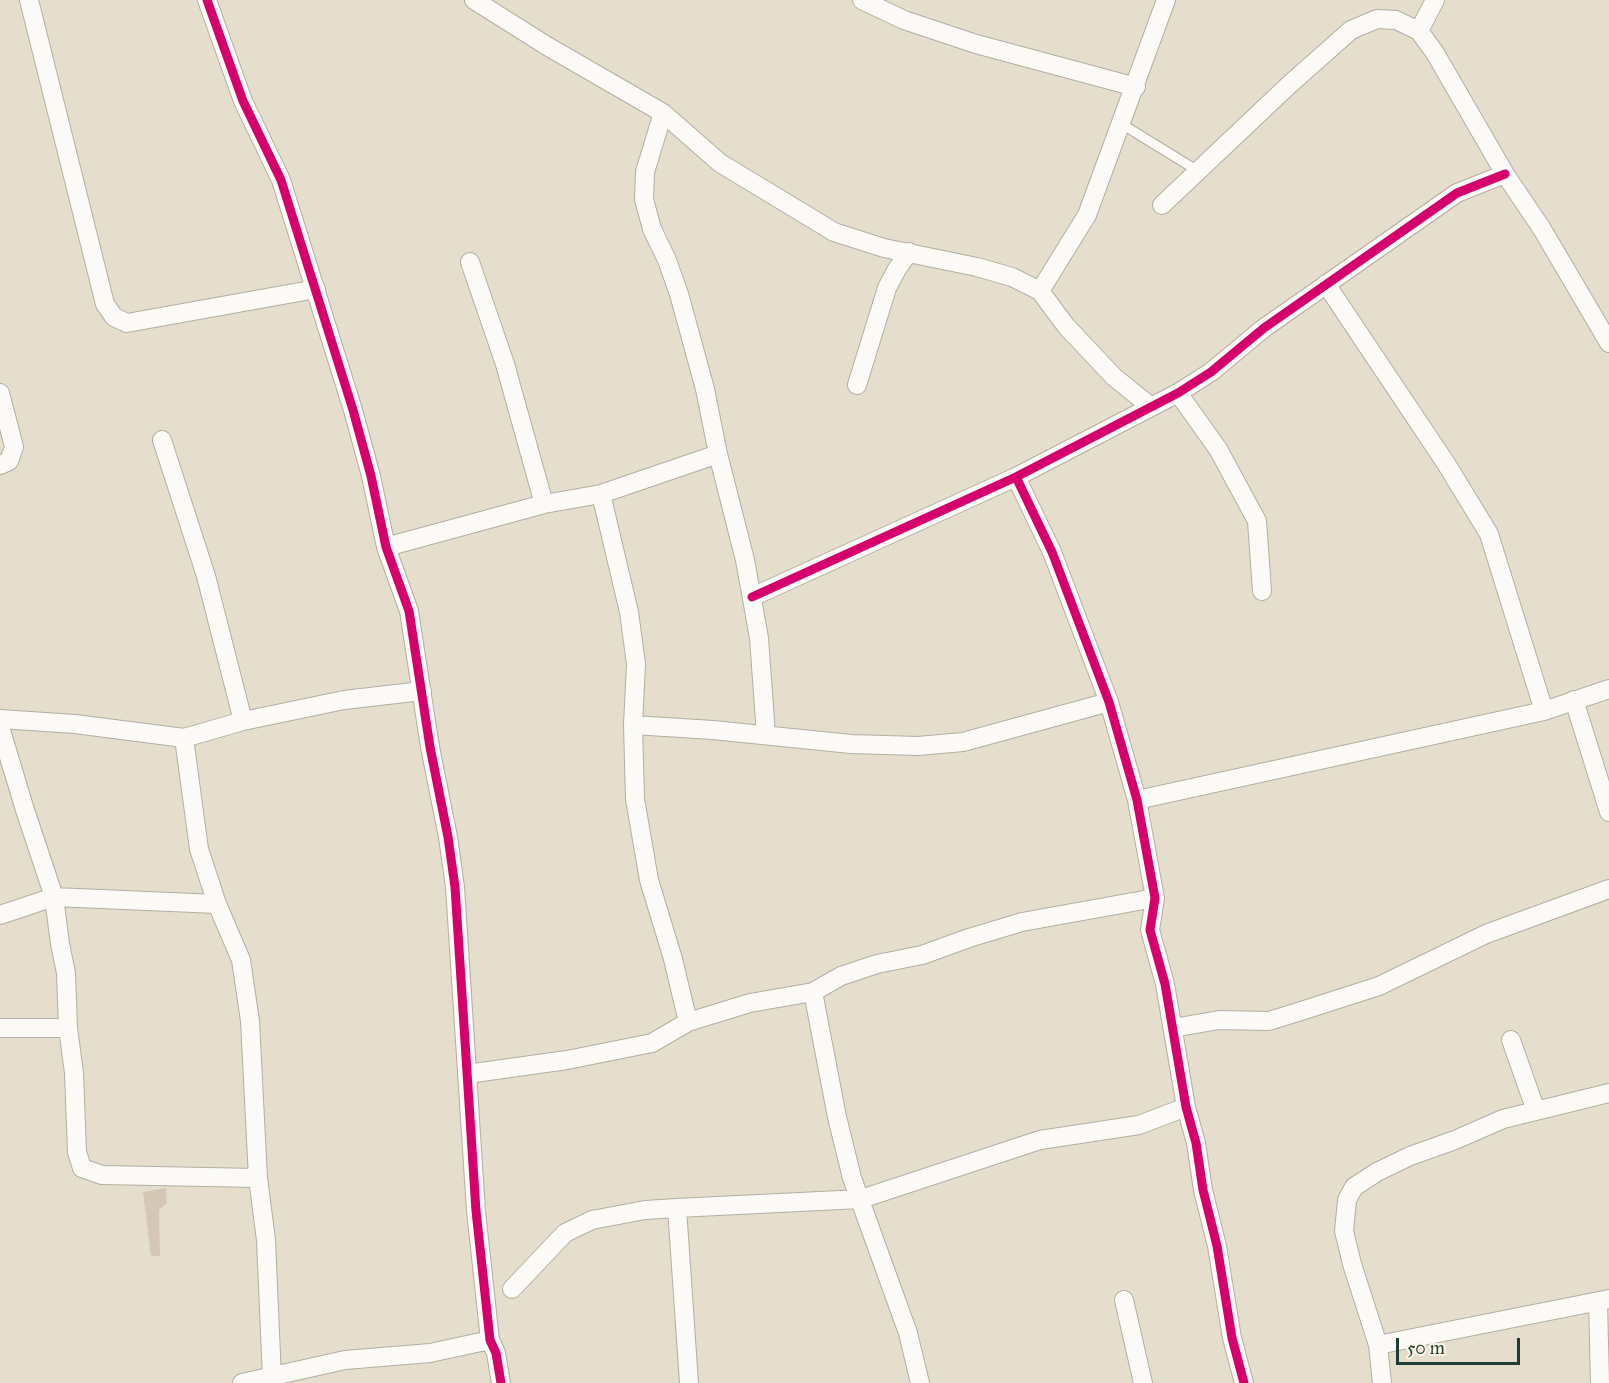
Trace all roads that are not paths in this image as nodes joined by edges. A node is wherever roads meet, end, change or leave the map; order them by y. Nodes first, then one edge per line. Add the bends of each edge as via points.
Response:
1 (29, 0) edge
2 (207, 0) edge
3 (474, 0) edge
4 (862, 0) edge
5 (1166, 0) edge
6 (1436, 0) edge
7 (1419, 31) junction
8 (1136, 87) junction
9 (663, 113) junction
10 (1120, 123) junction
11 (1198, 171) junction
12 (1505, 174) junction
13 (1162, 205) dead end
14 (909, 252) junction
15 (470, 262) dead end
16 (1326, 284) junction
17 (316, 290) junction
18 (1041, 291) junction
19 (1609, 344) edge
20 (857, 385) dead end
21 (0, 393) edge
22 (1178, 393) junction
23 (1150, 406) junction
24 (162, 440) dead end
25 (718, 454) junction
26 (0, 465) edge
27 (1016, 477) junction
28 (601, 494) junction
29 (544, 504) junction
30 (386, 547) junction
31 (1262, 591) dead end
32 (752, 597) junction
33 (1609, 689) edge
34 (422, 691) junction
35 (1574, 700) junction
36 (1109, 702) junction
37 (1545, 711) junction
38 (0, 719) edge
39 (243, 721) junction
40 (633, 725) junction
41 (0, 727) edge
42 (766, 735) junction
43 (184, 738) junction
44 (1137, 800) junction
45 (1609, 812) edge
46 (1609, 889) edge
47 (54, 897) junction
48 (1155, 898) junction
49 (217, 904) junction
50 (0, 915) edge
51 (813, 992) junction
52 (688, 1022) junction
53 (0, 1028) edge
54 (68, 1028) junction
55 (1173, 1028) junction
56 (1511, 1040) dead end
57 (467, 1074) junction
58 (1609, 1093) edge
59 (1186, 1107) junction
60 (1536, 1111) junction
61 (258, 1178) junction
62 (861, 1199) junction
63 (677, 1208) junction
64 (512, 1289) dead end
65 (1124, 1300) dead end
66 (1604, 1300) edge
67 (490, 1340) junction
68 (1378, 1345) junction
69 (272, 1377) junction
70 (302, 1377) edge
71 (242, 1383) edge
72 (501, 1383) edge
73 (689, 1383) edge
74 (920, 1383) edge
75 (1143, 1383) edge
76 (1244, 1383) edge
77 (1383, 1383) edge
78 (1600, 1383) edge

1 - 17 street via 105,304 114,317 127,323
2 - 17 street via 243,101 281,180
3 - 9 street
4 - 8 street via 903,20 976,44
5 - 8 street
6 - 7 street
7 - 11 street via 1396,20 1377,19 1351,30
7 - 12 street via 1458,90
8 - 10 street
9 - 14 street via 720,163 834,232
9 - 25 street via 645,172 644,199 679,294
10 - 11 lane
10 - 18 street via 1087,215
11 - 13 street
12 - 16 street via 1458,193
12 - 19 street
14 - 18 street via 1012,277
14 - 20 street via 887,288
15 - 29 street via 505,364
16 - 22 street
16 - 37 street via 1447,465 1488,534
17 - 30 street via 371,476
18 - 23 street via 1066,326 1114,378
21 - 26 street via 14,447 9,461
22 - 23 street
22 - 31 street via 1218,449 1257,521
23 - 27 street
24 - 39 street via 206,576
25 - 28 street
25 - 32 street
27 - 32 street
27 - 36 street via 1052,552
28 - 29 street
28 - 40 street via 635,654
29 - 30 street
30 - 34 street via 409,611
32 - 42 street
33 - 35 street
34 - 39 street via 344,700
34 - 57 street via 455,887
35 - 37 street
35 - 45 street
36 - 42 street via 963,742 918,746 851,744
36 - 44 street
37 - 44 street
38 - 43 street
39 - 43 street
40 - 42 street
40 - 52 street via 635,799 649,880
41 - 47 street
43 - 49 street via 199,849
44 - 48 street
46 - 55 street via 1486,934 1379,986 1298,1012 1269,1021 1219,1020
47 - 49 street
47 - 50 street
47 - 54 street via 66,974
48 - 51 street via 1022,922 922,955 840,976
48 - 55 street via 1150,930
49 - 61 street via 241,960 250,1021
51 - 52 street via 750,1004
51 - 62 street via 837,1117
52 - 57 street via 652,1043
53 - 54 street
54 - 61 street via 77,1152 82,1168 102,1175
55 - 59 street
56 - 60 street
57 - 67 street
58 - 60 street
59 - 62 street via 1139,1125 1040,1140
59 - 76 street
60 - 68 street via 1503,1119 1410,1156 1354,1187 1347,1200 1344,1231
61 - 69 street via 266,1240
62 - 63 street
62 - 74 street via 908,1333
63 - 64 street via 592,1220 565,1233
63 - 73 street
65 - 75 street
66 - 68 street
66 - 78 street
67 - 70 street via 430,1353 345,1360
67 - 72 street
68 - 77 street
69 - 70 street
69 - 71 street

